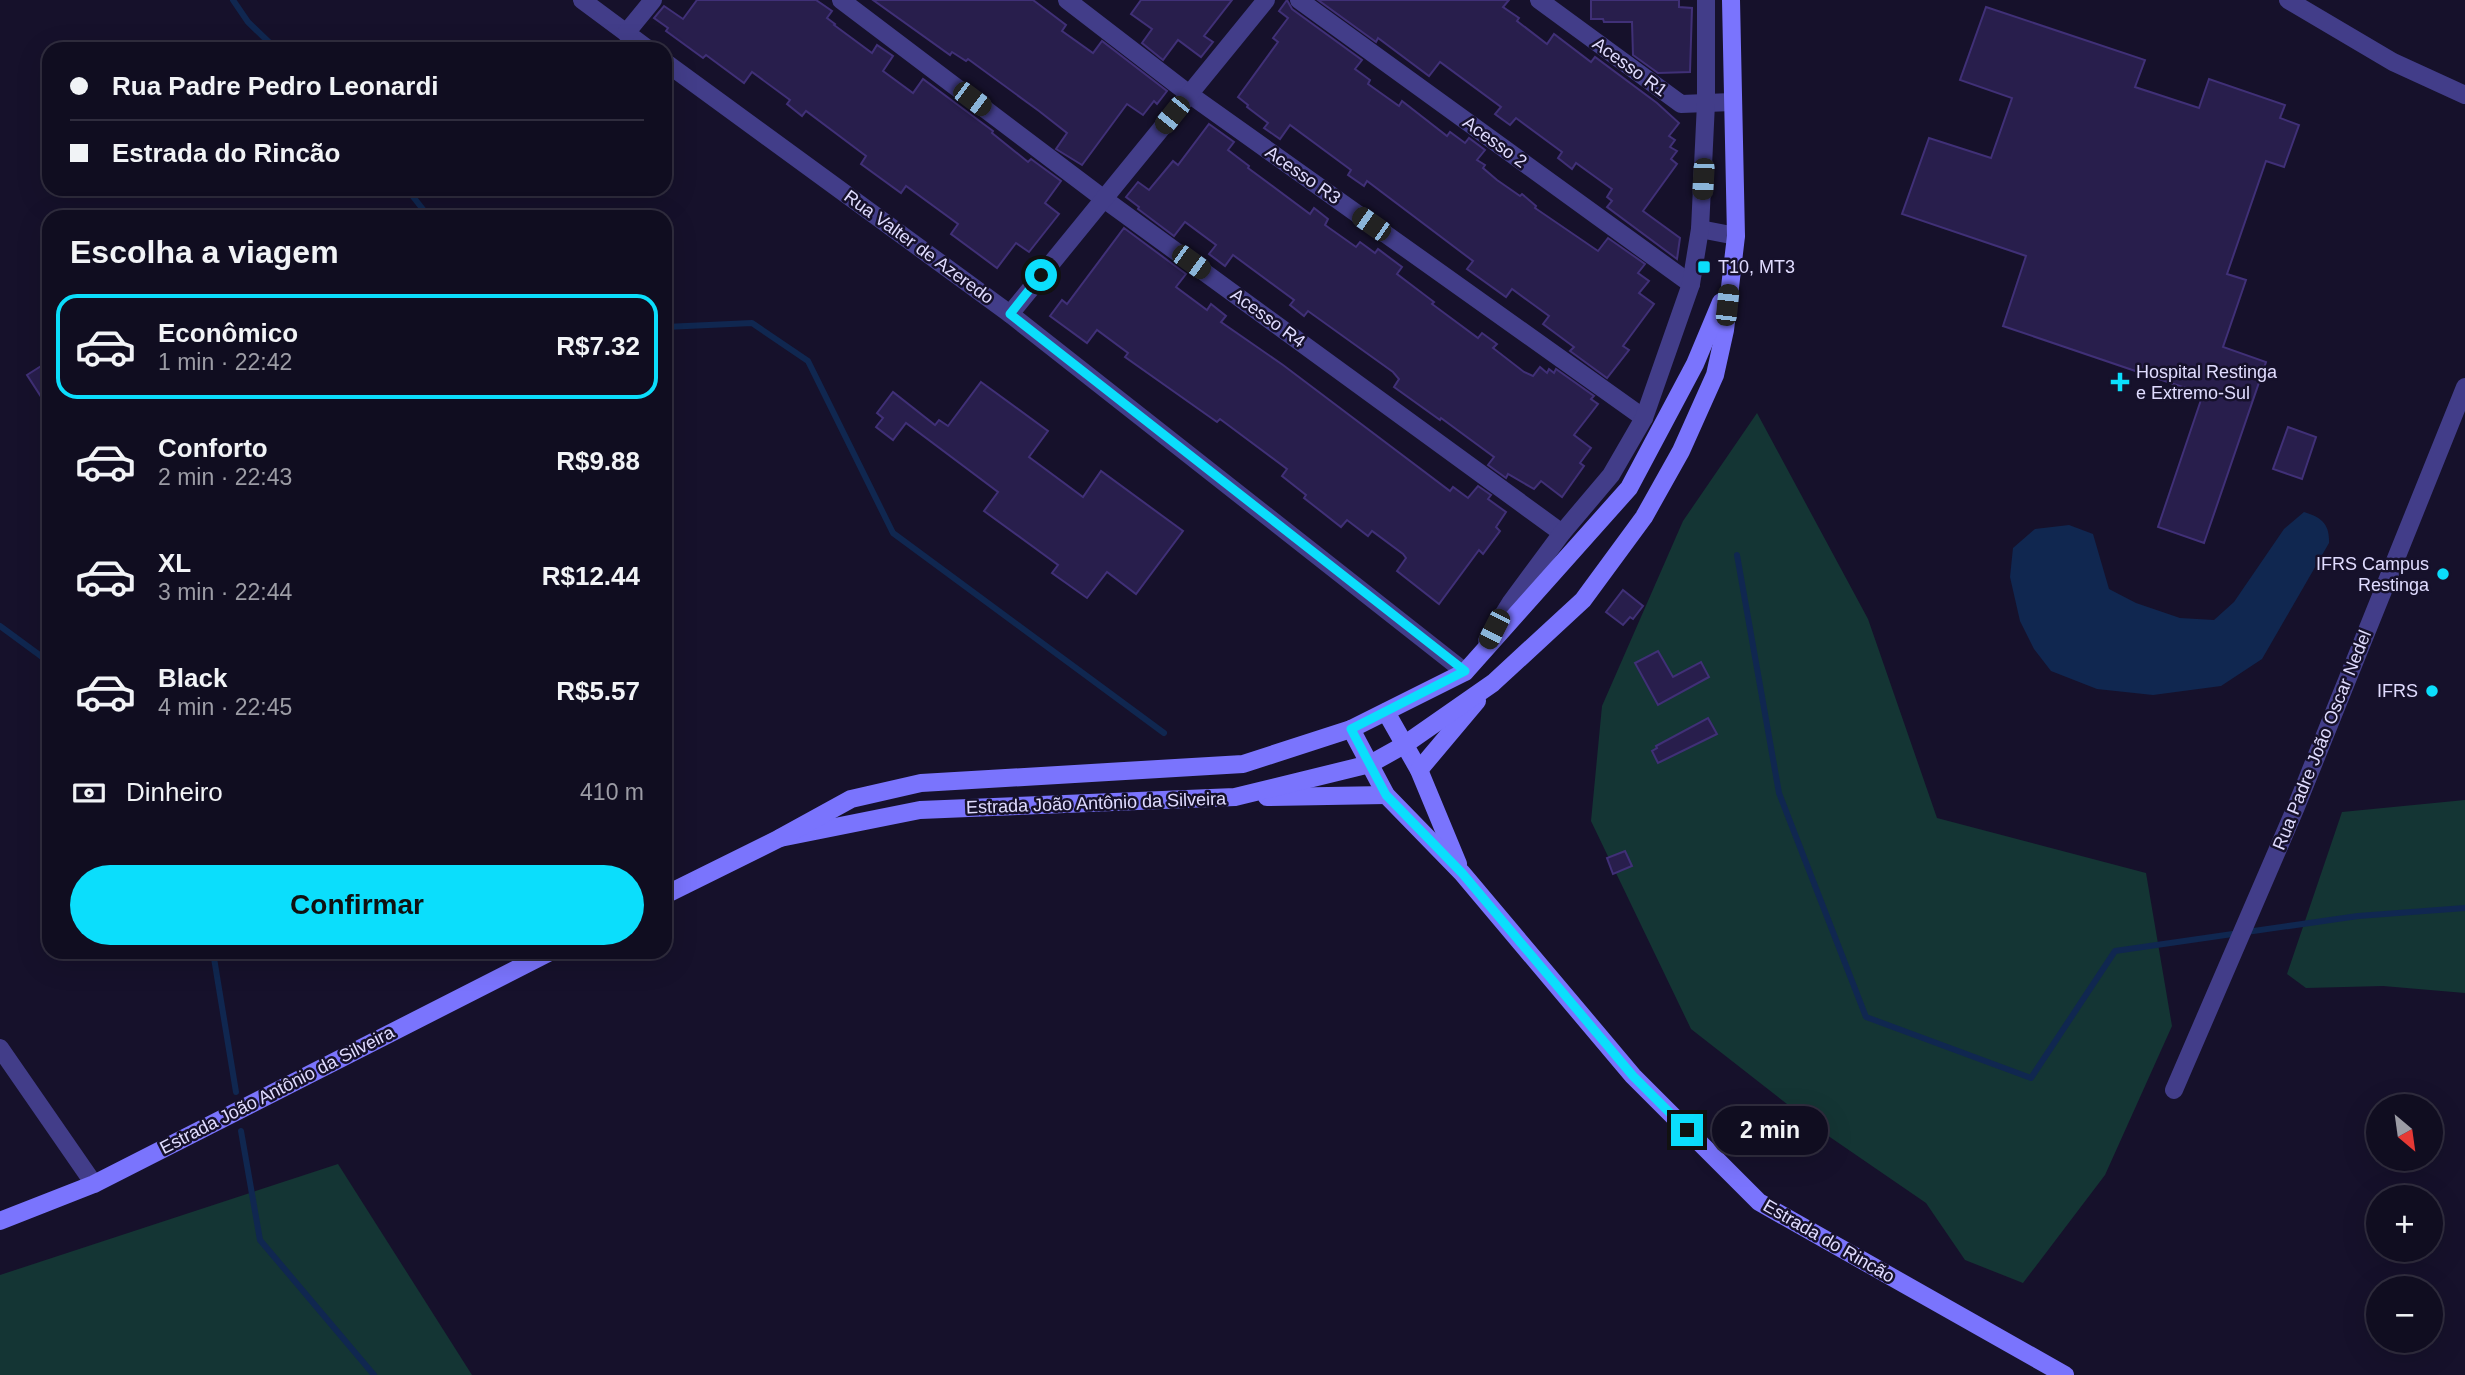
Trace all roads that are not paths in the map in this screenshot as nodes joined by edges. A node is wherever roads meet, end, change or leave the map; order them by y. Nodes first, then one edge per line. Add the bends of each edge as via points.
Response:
1 (582, 0) edge
2 (653, 0) edge
3 (841, 0) edge
4 (1067, 0) edge
5 (1266, 0) edge
6 (1299, 0) edge
7 (1539, 0) edge
8 (1706, 0) edge
9 (1731, 0) edge
10 (2288, 0) edge
11 (626, 33) junction
12 (638, 42) edge
13 (672, 67) edge
14 (1189, 94) junction
15 (2465, 95) edge
16 (1732, 102) junction
17 (1706, 103) junction
18 (1104, 199) junction
19 (1700, 229) junction
20 (1736, 236) junction
21 (1730, 279) junction
22 (1691, 284) junction
23 (1010, 314) junction
24 (2465, 387) edge
25 (1644, 418) junction
26 (1611, 475) junction
27 (1629, 488) junction
28 (1562, 533) junction
29 (1471, 667) junction
30 (1493, 683) junction
31 (1386, 712) junction
32 (1351, 729) junction
33 (1404, 745) junction
34 (1370, 764) junction
35 (1419, 770) junction
36 (1386, 795) junction
37 (1235, 797) junction
38 (780, 838) junction
39 (1462, 873) junction
40 (672, 892) edge
41 (536, 959) edge
42 (0, 1048) edge
43 (2174, 1090) dead end
44 (94, 1184) junction
45 (0, 1221) edge
46 (2065, 1375) edge

1 - 11 street
2 - 11 street
3 - 18 street, Acesso R4
4 - 14 street, Acesso R3
5 - 14 street
6 - 22 street, Acesso 2
7 - 17 street, Acesso R1 via 1681,104
8 - 17 street
9 - 16 main road, Estrada João Antônio da Silveira
10 - 15 street via 2393,62
11 - 12 street
13 - 23 street, Rua Valter de Azeredo
14 - 18 street
14 - 25 street, Acesso R3
16 - 17 street, Acesso R1
16 - 20 main road, Estrada João Antônio da Silveira
17 - 19 street
18 - 23 street
18 - 28 street, Acesso R4
19 - 20 street
19 - 22 street
20 - 21 main road, Estrada João Antônio da Silveira
21 - 27 main road, Estrada João Antônio da Silveira via 1695,364
21 - 30 main road, Estrada João Antônio da Silveira via 1715,375 1681,451 1644,517 1583,600
22 - 25 street
23 - 29 street, Rua Valter de Azeredo
24 - 43 street, Rua Padre João Oscar Nedel via 2296,807
25 - 26 street
26 - 27 street
26 - 28 street
27 - 29 main road, Estrada João Antônio da Silveira
28 - 29 street
29 - 31 main road, Estrada João Antônio da Silveira
30 - 33 main road, Estrada João Antônio da Silveira
30 - 35 main road
31 - 32 main road, Estrada João Antônio da Silveira
31 - 33 main road, Estrada do Rincão
32 - 34 main road, Estrada do Rincão
32 - 38 main road, Estrada João Antônio da Silveira via 1243,764 921,783 851,799
33 - 34 main road, Estrada João Antônio da Silveira
33 - 35 main road, Estrada do Rincão
34 - 36 main road, Estrada do Rincão
34 - 37 main road, Estrada João Antônio da Silveira
35 - 39 main road, Estrada do Rincão
36 - 37 main road
36 - 39 main road, Estrada do Rincão
37 - 38 main road, Estrada João Antônio da Silveira via 920,810
38 - 40 main road, Estrada João Antônio da Silveira
39 - 46 main road, Estrada do Rincão via 1633,1076 1759,1202
41 - 44 main road, Estrada João Antônio da Silveira
42 - 44 street
44 - 45 main road, Estrada João Antônio da Silveira

